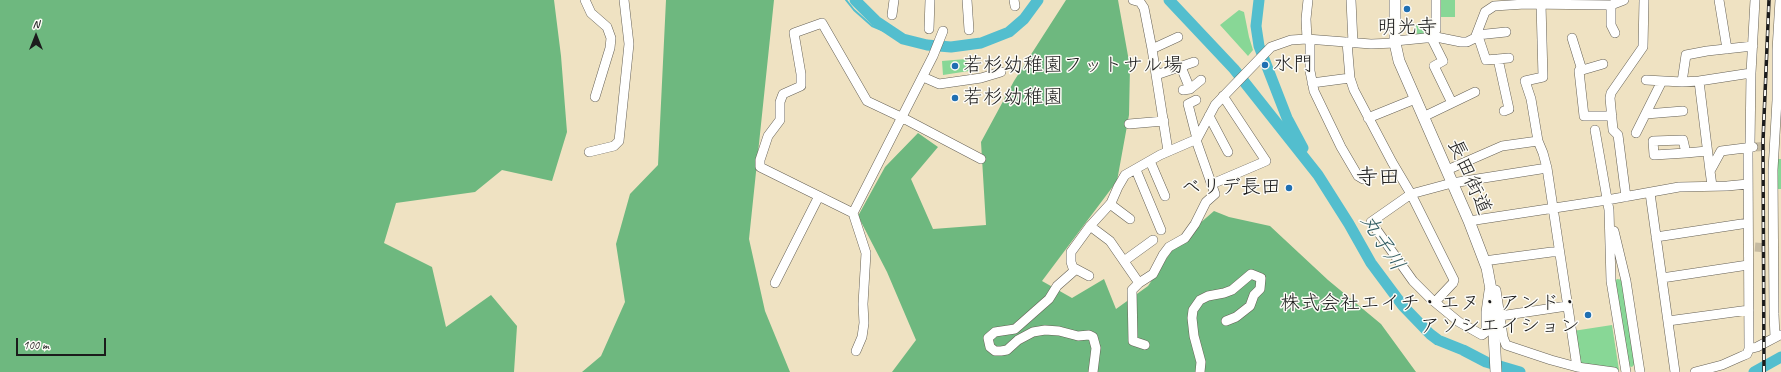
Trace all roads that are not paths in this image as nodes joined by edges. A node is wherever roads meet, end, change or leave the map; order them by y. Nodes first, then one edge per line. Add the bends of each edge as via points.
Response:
1 (585, 0) edge
2 (624, 0) edge
3 (894, 0) edge
4 (930, 0) edge
5 (967, 0) edge
6 (1134, 0) edge
7 (1308, 0) edge
8 (1351, 0) edge
9 (1395, 0) edge
10 (1436, 0) edge
11 (1624, 0) edge
12 (1644, 0) edge
13 (1719, 0) edge
14 (1755, 0) edge
15 (1780, 0) edge
16 (1567, 2) edge
17 (1494, 3) edge
18 (1541, 4) junction
19 (1611, 5) junction
20 (892, 15) dead end
21 (929, 29) dead end
22 (969, 30) dead end
23 (943, 32) dead end
24 (1506, 32) dead end
25 (1615, 34) dead end
26 (1178, 36) dead end
27 (1476, 36) junction
28 (1432, 37) junction
29 (1572, 38) dead end
30 (1308, 39) junction
31 (1395, 42) junction
32 (1350, 43) junction
33 (1752, 46) junction
34 (1152, 49) junction
35 (1727, 49) junction
36 (1509, 58) dead end
37 (1498, 59) junction
38 (1194, 62) dead end
39 (1603, 64) dead end
40 (1181, 67) junction
41 (1579, 71) junction
42 (1001, 72) dead end
43 (1751, 73) junction
44 (1156, 74) junction
45 (922, 77) junction
46 (1350, 78) junction
47 (1202, 80) dead end
48 (1646, 80) dead end
49 (1662, 81) junction
50 (1699, 81) junction
51 (1682, 82) junction
52 (1312, 83) junction
53 (1475, 92) dead end
54 (1223, 96) junction
55 (596, 97) dead end
56 (1415, 99) junction
57 (1196, 100) dead end
58 (1452, 103) junction
59 (1504, 111) dead end
60 (1683, 111) dead end
61 (1646, 114) junction
62 (1209, 116) junction
63 (1612, 116) junction
64 (1423, 117) junction
65 (903, 118) junction
66 (1368, 118) junction
67 (1164, 121) junction
68 (1129, 124) dead end
69 (1595, 130) dead end
70 (1636, 133) dead end
71 (1197, 140) junction
72 (1538, 140) junction
73 (1775, 145) edge
74 (1752, 148) junction
75 (1168, 151) junction
76 (1707, 151) junction
77 (589, 152) dead end
78 (1228, 152) dead end
79 (1686, 153) dead end
80 (981, 159) dead end
81 (1150, 161) junction
82 (1547, 168) junction
83 (1136, 170) junction
84 (1447, 170) junction
85 (1710, 171) junction
86 (1363, 179) dead end
87 (1452, 183) junction
88 (1212, 184) junction
89 (1748, 184) junction
90 (1712, 186) junction
91 (1777, 192) edge
92 (1650, 193) junction
93 (1410, 194) junction
94 (819, 196) junction
95 (1165, 196) dead end
96 (1626, 197) junction
97 (1607, 200) junction
98 (1110, 204) junction
99 (1552, 208) junction
100 (1609, 210) junction
101 (853, 213) junction
102 (1130, 219) dead end
103 (1469, 221) junction
104 (1748, 223) junction
105 (1090, 226) junction
106 (1161, 230) dead end
107 (1656, 237) junction
108 (1152, 240) dead end
109 (1774, 248) edge
110 (1559, 251) junction
111 (1124, 261) junction
112 (1484, 261) junction
113 (1748, 265) junction
114 (1074, 268) junction
115 (1089, 276) dead end
116 (1662, 278) junction
117 (775, 283) dead end
118 (1139, 283) junction
119 (1490, 285) junction
120 (1435, 302) junction
121 (1567, 306) junction
122 (1749, 310) junction
123 (1500, 316) junction
124 (1226, 321) dead end
125 (1668, 321) junction
126 (1778, 335) edge
127 (1145, 345) dead end
128 (1749, 349) junction
129 (856, 351) dead end
130 (1577, 366) junction
131 (1093, 372) edge
132 (1200, 372) edge
133 (1496, 372) edge
134 (1614, 372) edge
135 (1626, 372) edge
136 (1640, 372) edge
137 (1675, 372) edge
138 (1695, 372) edge

1 - 55 street via 591,14 607,26 611,38
2 - 77 street via 629,44 619,141 614,146
3 - 20 street
4 - 21 street
5 - 22 street
6 - 34 street via 1140,2 1144,8
7 - 30 street
8 - 32 street
9 - 31 main road, 長田街道
10 - 28 street via 1436,30
11 - 19 street
12 - 63 street via 1642,47 1611,93
13 - 35 street
14 - 33 street
15 - 73 street
16 - 18 street
16 - 19 street
17 - 18 street
17 - 27 street via 1485,12
18 - 72 street via 1543,77 1525,81
19 - 25 street via 1611,25
23 - 45 street
24 - 27 street
26 - 34 street
27 - 28 street via 1472,40 1461,42
27 - 37 street via 1486,60
28 - 31 street
28 - 58 street via 1443,61 1434,66
29 - 41 street via 1581,67
30 - 32 street
30 - 52 street
30 - 54 street via 1278,44 1266,52
31 - 32 street
31 - 56 main road, 長田街道 via 1399,61
32 - 46 street
33 - 35 street
33 - 43 street
34 - 44 street
35 - 51 street via 1686,55
36 - 37 street
37 - 59 street via 1509,109
38 - 40 street
39 - 41 street
40 - 44 street
40 - 47 street via 1186,89
41 - 63 street via 1584,116
42 - 45 street via 981,78 940,84
43 - 50 street
43 - 74 street
44 - 67 street
45 - 65 street
46 - 52 street
46 - 66 street
48 - 49 street
49 - 51 street
49 - 61 street
50 - 51 street
50 - 76 street
52 - 86 street via 1341,147 1358,176
53 - 58 street
54 - 62 street
54 - 88 street via 1266,161
56 - 64 main road, 長田街道
56 - 66 street
57 - 71 street via 1188,104
58 - 64 street
60 - 61 street
61 - 70 street
62 - 71 street
62 - 78 street
63 - 96 street via 1613,130 1618,135
64 - 84 main road, 長田街道
65 - 80 street
65 - 94 street via 867,101 822,23 794,33 801,86 783,94 780,102 780,120 768,136 759,164 763,169
65 - 101 street
66 - 93 street
67 - 68 street
67 - 75 street
69 - 97 street
71 - 75 street
71 - 88 street
72 - 82 street
72 - 84 street via 1502,146
73 - 91 street via 1773,170
74 - 85 street via 1721,151
74 - 89 street
75 - 81 street
76 - 79 street
76 - 85 street
81 - 83 street
81 - 95 street
82 - 87 street
82 - 99 street
83 - 98 street via 1126,175
83 - 106 street
84 - 87 main road, 長田街道
85 - 90 street
87 - 93 street
87 - 103 main road, 長田街道
88 - 118 street via 1215,194 1206,202 1185,238 1169,247 1153,274
89 - 90 street
89 - 104 street
90 - 92 street via 1679,187
91 - 109 street
92 - 96 street
92 - 107 street
93 - 120 street via 1454,280
93 - 120 street via 1371,222 1404,270
94 - 101 street
94 - 117 street
96 - 97 street
97 - 99 street
97 - 100 street
98 - 102 street
98 - 105 street
99 - 103 street
99 - 110 street
100 - 135 street via 1611,281
100 - 136 street via 1626,282
101 - 129 street via 866,253 864,323
103 - 112 main road, 長田街道
104 - 107 street
104 - 113 street via 1752,247
105 - 111 street via 1110,241
105 - 114 street via 1071,252
107 - 116 street
108 - 111 street
109 - 126 street
110 - 112 street
110 - 121 street
111 - 118 street
112 - 119 main road, 長田街道
113 - 116 street
113 - 122 street
114 - 115 street
114 - 131 street via 1049,299 1032,314 1014,329 991,334 988,343 995,350 1001,351 1007,350 1033,332 1045,330 1078,336 1089,335 1093,337 1096,348
116 - 125 street
118 - 127 street via 1132,290 1133,341
119 - 120 street via 1486,332 1482,335 1459,322
119 - 123 street via 1495,288
119 - 133 main road, 長田街道
121 - 123 street
121 - 130 street
122 - 125 street
122 - 128 street
123 - 130 street via 1506,345
124 - 132 street via 1250,306 1254,295 1260,289 1261,278 1251,274 1232,290 1200,300 1192,318 1201,362
125 - 137 street
126 - 128 street
128 - 138 street via 1747,354 1740,357
130 - 134 street

